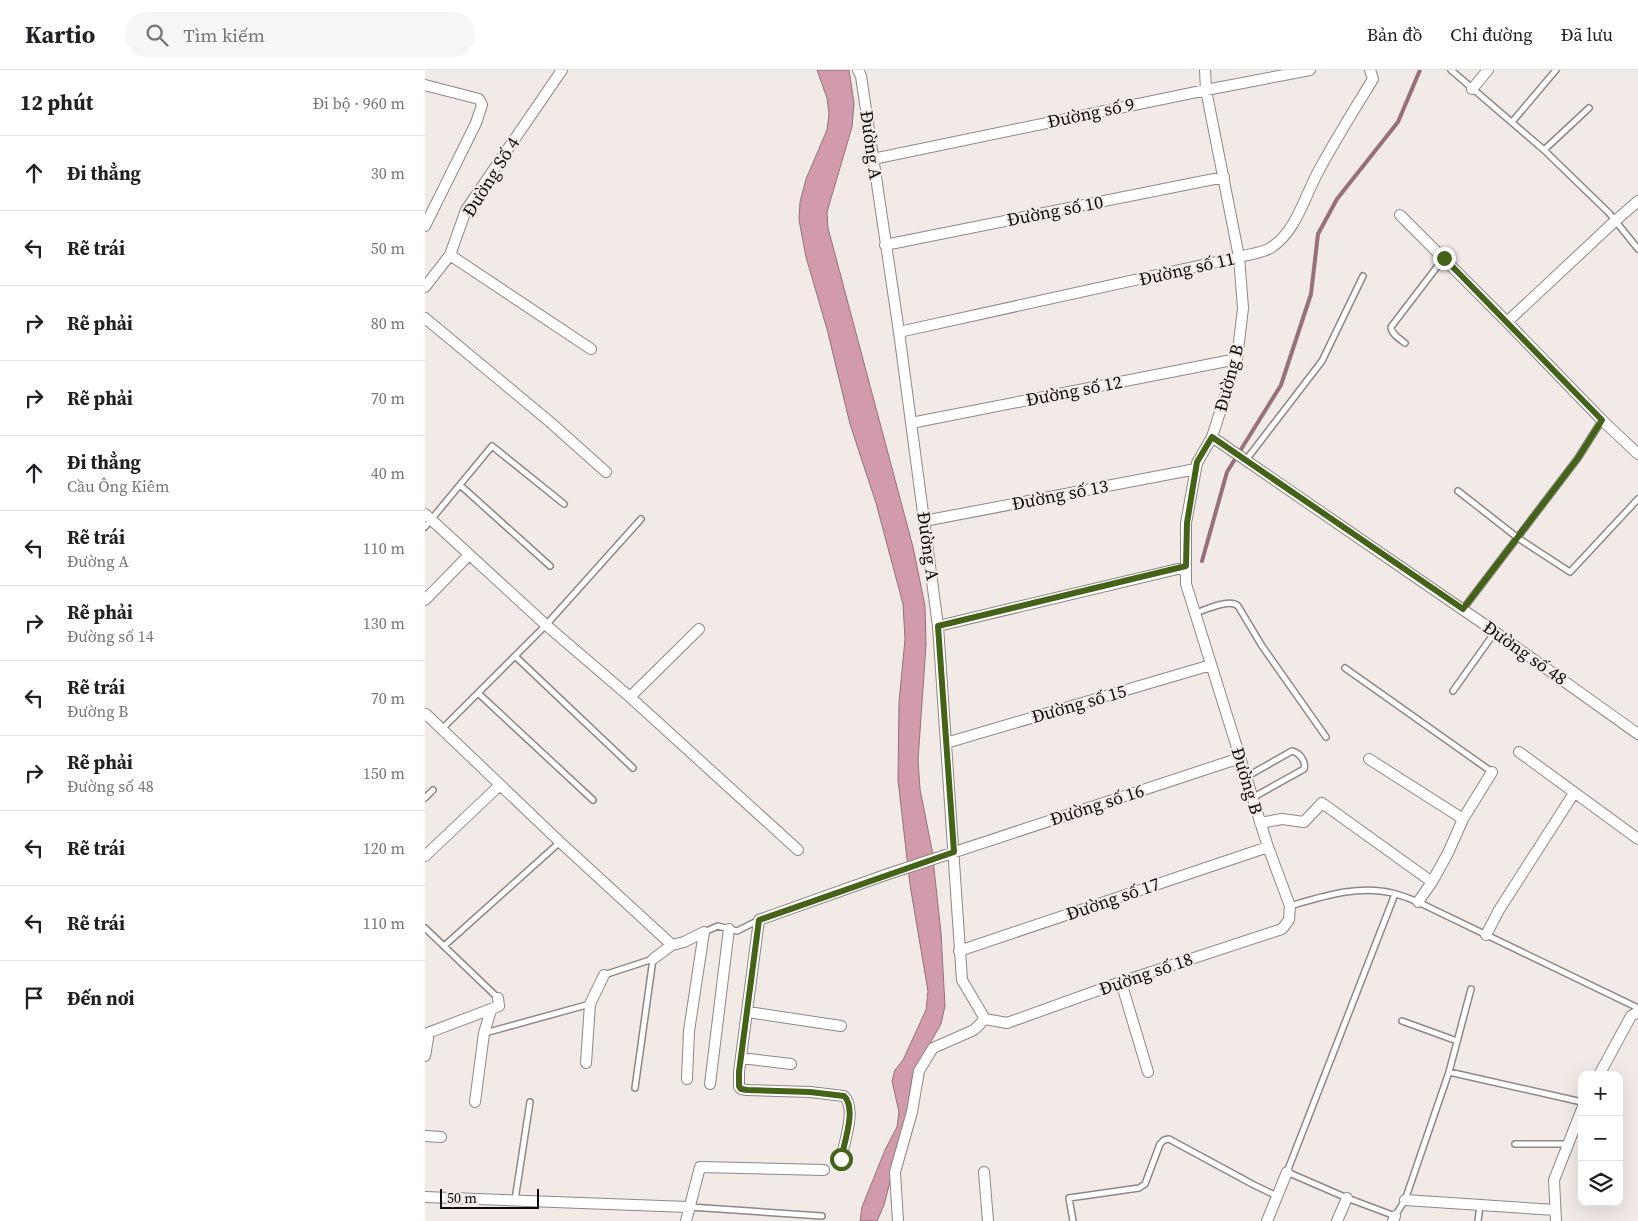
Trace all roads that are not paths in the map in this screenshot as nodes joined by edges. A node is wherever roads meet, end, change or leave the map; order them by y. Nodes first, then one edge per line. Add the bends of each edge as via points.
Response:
1 (562, 70) edge
2 (859, 70) edge
3 (1205, 70) edge
4 (1310, 70) edge
5 (1370, 70) edge
6 (1451, 70) edge
7 (1488, 70) edge
8 (1555, 70) edge
9 (425, 85) edge
10 (1472, 89) junction
11 (1206, 90) junction
12 (1589, 108) dead end
13 (1512, 122) junction
14 (1544, 150) junction
15 (873, 159) junction
16 (1224, 177) junction
17 (1638, 201) edge
18 (1401, 216) dead end
19 (1615, 221) junction
20 (425, 226) edge
21 (885, 245) junction
22 (1638, 249) edge
23 (450, 255) junction
24 (1239, 257) junction
25 (1444, 258) junction
26 (1363, 276) dead end
27 (425, 287) edge
28 (425, 318) edge
29 (1507, 322) junction
30 (899, 332) junction
31 (1405, 343) dead end
32 (591, 349) dead end
33 (1237, 359) junction
34 (1602, 420) junction
35 (911, 423) junction
36 (1212, 437) junction
37 (1638, 454) edge
38 (1244, 459) junction
39 (1196, 469) junction
40 (605, 472) dead end
41 (460, 485) junction
42 (1458, 491) dead end
43 (1638, 499) edge
44 (564, 504) dead end
45 (641, 519) dead end
46 (427, 520) edge
47 (925, 521) junction
48 (1518, 538) junction
49 (469, 555) junction
50 (551, 566) dead end
51 (1186, 566) junction
52 (425, 600) edge
53 (1463, 609) junction
54 (1195, 614) junction
55 (546, 625) junction
56 (938, 626) junction
57 (699, 629) dead end
58 (1495, 632) junction
59 (515, 656) junction
60 (1211, 665) junction
61 (1345, 668) dead end
62 (1453, 691) dead end
63 (478, 693) junction
64 (630, 697) junction
65 (425, 714) edge
66 (442, 730) junction
67 (1638, 734) edge
68 (1326, 737) dead end
69 (946, 743) junction
70 (1519, 752) dead end
71 (1240, 758) junction
72 (1369, 758) dead end
73 (633, 768) dead end
74 (1491, 772) joint
75 (1246, 777) junction
76 (500, 785) junction
77 (433, 790) dead end
78 (1574, 793) junction
79 (425, 798) edge
80 (1252, 798) junction
81 (593, 800) dead end
82 (1463, 819) junction
83 (1260, 823) junction
84 (1638, 839) edge
85 (560, 842) junction
86 (1267, 847) junction
87 (798, 850) dead end
88 (954, 852) junction
89 (425, 856) edge
90 (1432, 882) junction
91 (1395, 894) junction
92 (1418, 902) junction
93 (1290, 906) junction
94 (759, 920) junction
95 (425, 928) edge
96 (729, 929) junction
97 (704, 932) junction
98 (1486, 934) junction
99 (672, 945) junction
100 (444, 946) junction
101 (959, 951) junction
102 (653, 959) junction
103 (604, 975) joint
104 (1121, 982) junction
105 (1471, 989) dead end
106 (499, 998) joint
107 (590, 1004) junction
108 (1638, 1008) edge
109 (491, 1010) junction
110 (748, 1012) junction
111 (1638, 1012) edge
112 (985, 1019) junction
113 (1402, 1020) dead end
114 (841, 1026) dead end
115 (427, 1033) edge
116 (484, 1033) junction
117 (1457, 1041) junction
118 (425, 1056) edge
119 (741, 1058) junction
120 (586, 1063) dead end
121 (791, 1064) dead end
122 (1601, 1071) edge
123 (1148, 1072) dead end
124 (1449, 1072) junction
125 (687, 1079) dead end
126 (711, 1084) dead end
127 (635, 1088) dead end
128 (1578, 1101) edge
129 (475, 1102) dead end
130 (530, 1102) dead end
131 (1579, 1116) edge
132 (425, 1136) edge
133 (441, 1138) dead end
134 (1515, 1144) dead end
135 (1568, 1144) junction
136 (841, 1159) dead end
137 (824, 1170) dead end
138 (984, 1172) dead end
139 (1287, 1172) junction
140 (1277, 1196) junction
141 (425, 1197) edge
142 (1347, 1198) junction
143 (515, 1200) junction
144 (1405, 1200) junction
145 (1481, 1205) junction
146 (689, 1207) junction
147 (1555, 1210) junction
148 (821, 1216) dead end
149 (1394, 1218) edge
150 (686, 1221) edge
151 (898, 1221) edge
152 (989, 1221) edge
153 (1073, 1221) edge
154 (1267, 1221) edge
155 (1337, 1221) edge
156 (1478, 1221) edge
157 (1556, 1221) edge

1 - 23 street, Đường Số 4 via 466,210
2 - 15 street, Đường A
3 - 11 street, Đường B
4 - 11 street, Đường số 9
5 - 24 street, Đường số 11 via 1373,79 1316,174 1305,202 1285,236 1271,248
6 - 10 lane
7 - 10 street
8 - 13 lane
9 - 20 street via 479,99 482,106
10 - 13 lane
11 - 15 street, Đường số 9
11 - 16 street, Đường B
12 - 14 lane
13 - 14 lane
14 - 19 lane
15 - 21 street, Đường A
16 - 21 street, Đường số 10
16 - 24 street, Đường B
17 - 19 street
18 - 25 street
19 - 22 lane
19 - 29 street
21 - 30 street, Đường A
23 - 27 street, Đường Số 4
23 - 32 street
24 - 30 street, Đường số 11
24 - 33 street, Đường B via 1243,308
25 - 29 street
25 - 31 lane via 1391,327 1393,334
26 - 38 lane via 1322,360
28 - 40 street
29 - 34 street
30 - 35 street, Đường A
33 - 35 street, Đường số 12
33 - 36 street, Đường B
34 - 37 street
34 - 48 lane
35 - 47 street, Đường A
36 - 38 street, Đường số 48
36 - 39 street, Đường B
38 - 53 street, Đường số 48
39 - 47 street, Đường số 13
39 - 51 street, Đường B via 1187,523
41 - 44 lane via 492,446
41 - 46 lane
41 - 50 lane
42 - 48 lane
43 - 48 lane via 1570,572
45 - 55 lane
46 - 49 street
47 - 56 street, Đường A
48 - 53 lane
49 - 52 street
49 - 55 street
51 - 54 street, Đường B via 1186,584
51 - 56 street
53 - 58 street, Đường số 48
54 - 60 street, Đường B
54 - 68 lane via 1228,603 1238,606
55 - 59 lane
55 - 64 street
56 - 69 street, Đường A
57 - 64 street
58 - 62 lane
58 - 67 street, Đường số 48
59 - 63 lane
59 - 73 lane
60 - 69 street, Đường số 15
60 - 71 street, Đường B
61 - 74 lane
63 - 66 lane
63 - 81 lane
64 - 87 street
65 - 66 street
66 - 76 street
69 - 88 street, Đường A
70 - 78 street
71 - 75 street, Đường B
71 - 88 street, Đường số 16
72 - 82 street
74 - 82 street
75 - 80 street, Đường B
75 - 80 lane via 1292,751 1301,756 1305,766
76 - 85 street
76 - 89 street
77 - 79 lane
78 - 84 street
78 - 98 street
80 - 83 street, Đường B
82 - 90 street
83 - 86 street, Đường B
83 - 90 street via 1282,819 1304,822 1321,803
85 - 99 street
85 - 100 lane
86 - 93 street, Đường B
86 - 101 street, Đường số 17
88 - 94 street, Đường số 16
88 - 101 street, Đường A
90 - 92 street
91 - 92 lane
91 - 93 lane via 1368,890 1343,892
91 - 139 lane
92 - 98 lane
93 - 104 street, Đường số 18 via 1289,920 1282,929
94 - 96 lane via 737,931
94 - 110 street
95 - 100 lane
96 - 97 lane via 718,926
96 - 126 street
97 - 99 street
97 - 125 street via 689,1031
98 - 108 lane
99 - 102 street
100 - 106 lane
101 - 112 street, Đường A via 961,980
102 - 103 lane
102 - 127 lane
103 - 107 street
104 - 112 street, Đường số 18 via 1007,1023
104 - 123 street
105 - 117 lane
106 - 109 street via 499,1006
107 - 116 lane
107 - 120 street
109 - 115 street
109 - 116 street
110 - 114 street
110 - 119 street
111 - 122 street via 1631,1016
112 - 151 street via 973,1030 933,1048 919,1071 912,1112 895,1172
113 - 117 lane
115 - 118 street
116 - 129 street
117 - 124 lane
119 - 121 street
119 - 136 street via 741,1089 810,1092 844,1096 848,1100 851,1111
124 - 128 lane
124 - 144 lane
130 - 143 lane
131 - 135 street
132 - 133 street
134 - 135 lane
135 - 147 street via 1554,1180
137 - 146 street via 700,1167
138 - 152 street
139 - 140 street
139 - 142 lane
140 - 153 lane via 1169,1139 1160,1144 1145,1184 1139,1188 1069,1198
140 - 154 street
141 - 143 street
142 - 149 lane
142 - 155 street
143 - 146 street
144 - 145 street
144 - 149 lane
145 - 147 street
145 - 156 lane
146 - 148 lane
146 - 150 street
147 - 157 street

